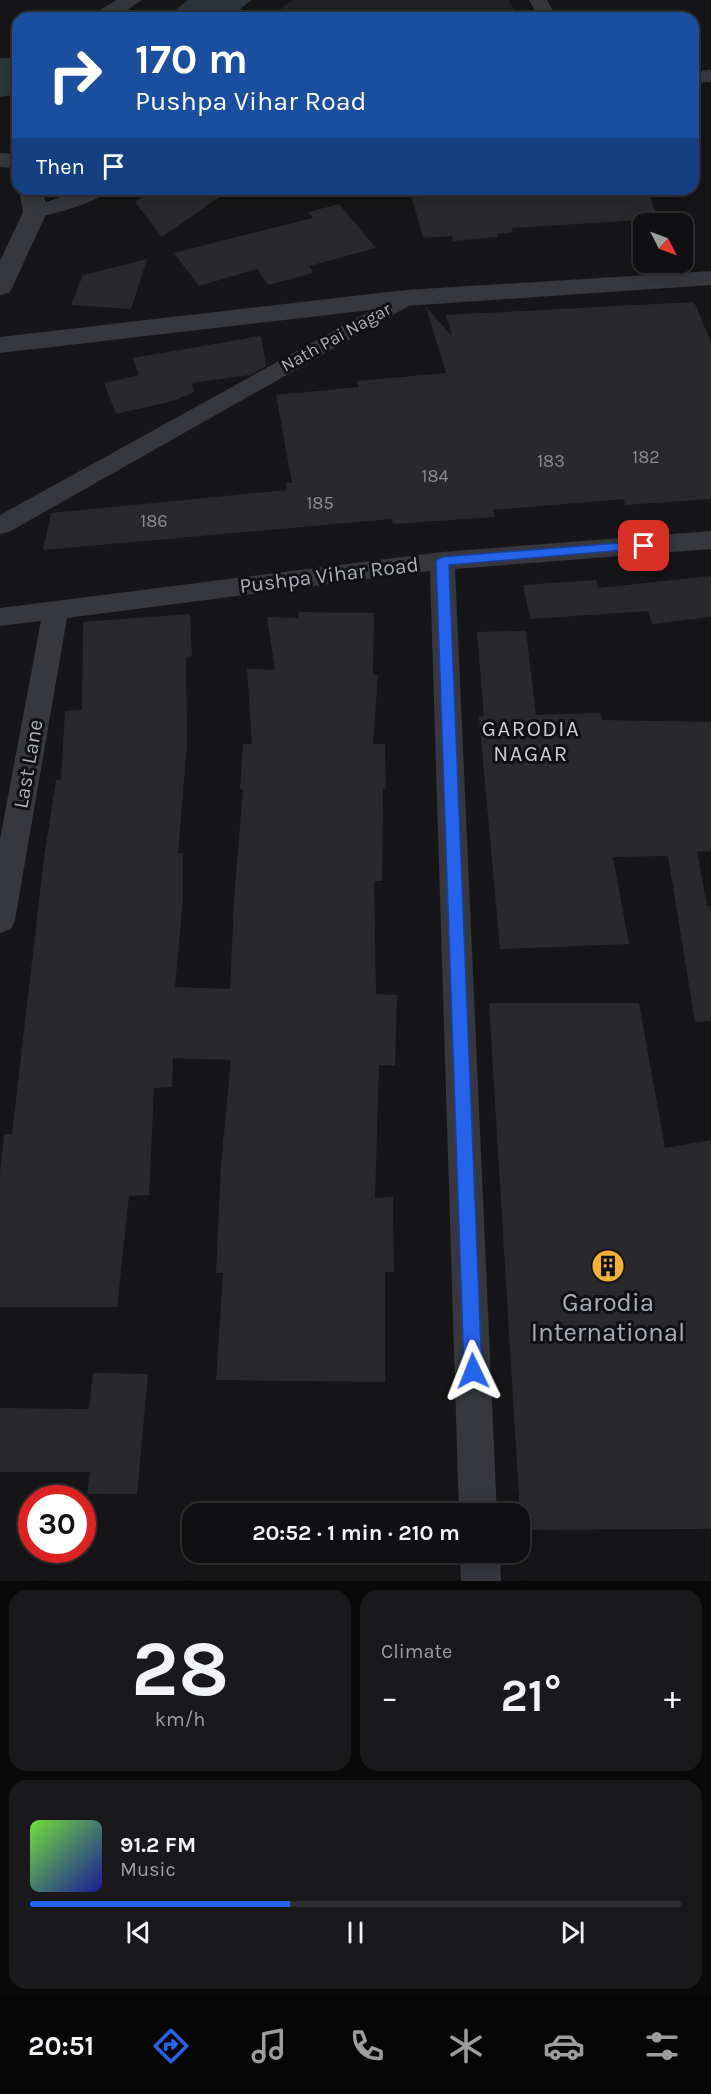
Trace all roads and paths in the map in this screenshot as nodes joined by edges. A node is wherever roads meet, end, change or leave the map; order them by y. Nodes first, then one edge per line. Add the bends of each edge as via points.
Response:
1 (132, 0) edge
2 (111, 12) edge
3 (89, 195) edge
4 (33, 200) edge
5 (711, 278) edge
6 (0, 288) edge
7 (406, 298) junction
8 (0, 345) edge
9 (0, 526) edge
10 (711, 540) edge
11 (442, 561) junction
12 (56, 608) junction
13 (0, 617) edge
14 (0, 920) edge
15 (478, 1503) edge
16 (480, 1563) edge
17 (481, 1581) edge

1 - 2 street
3 - 4 street
4 - 6 street
5 - 7 street, Nath Pai Nagar
7 - 8 street
7 - 9 street, Nath Pai Nagar
10 - 11 street, Pushpa Vihar Road
11 - 12 street, Pushpa Vihar Road
11 - 15 street
12 - 13 street, Pushpa Vihar Road
12 - 14 street, Last Lane
16 - 17 street

